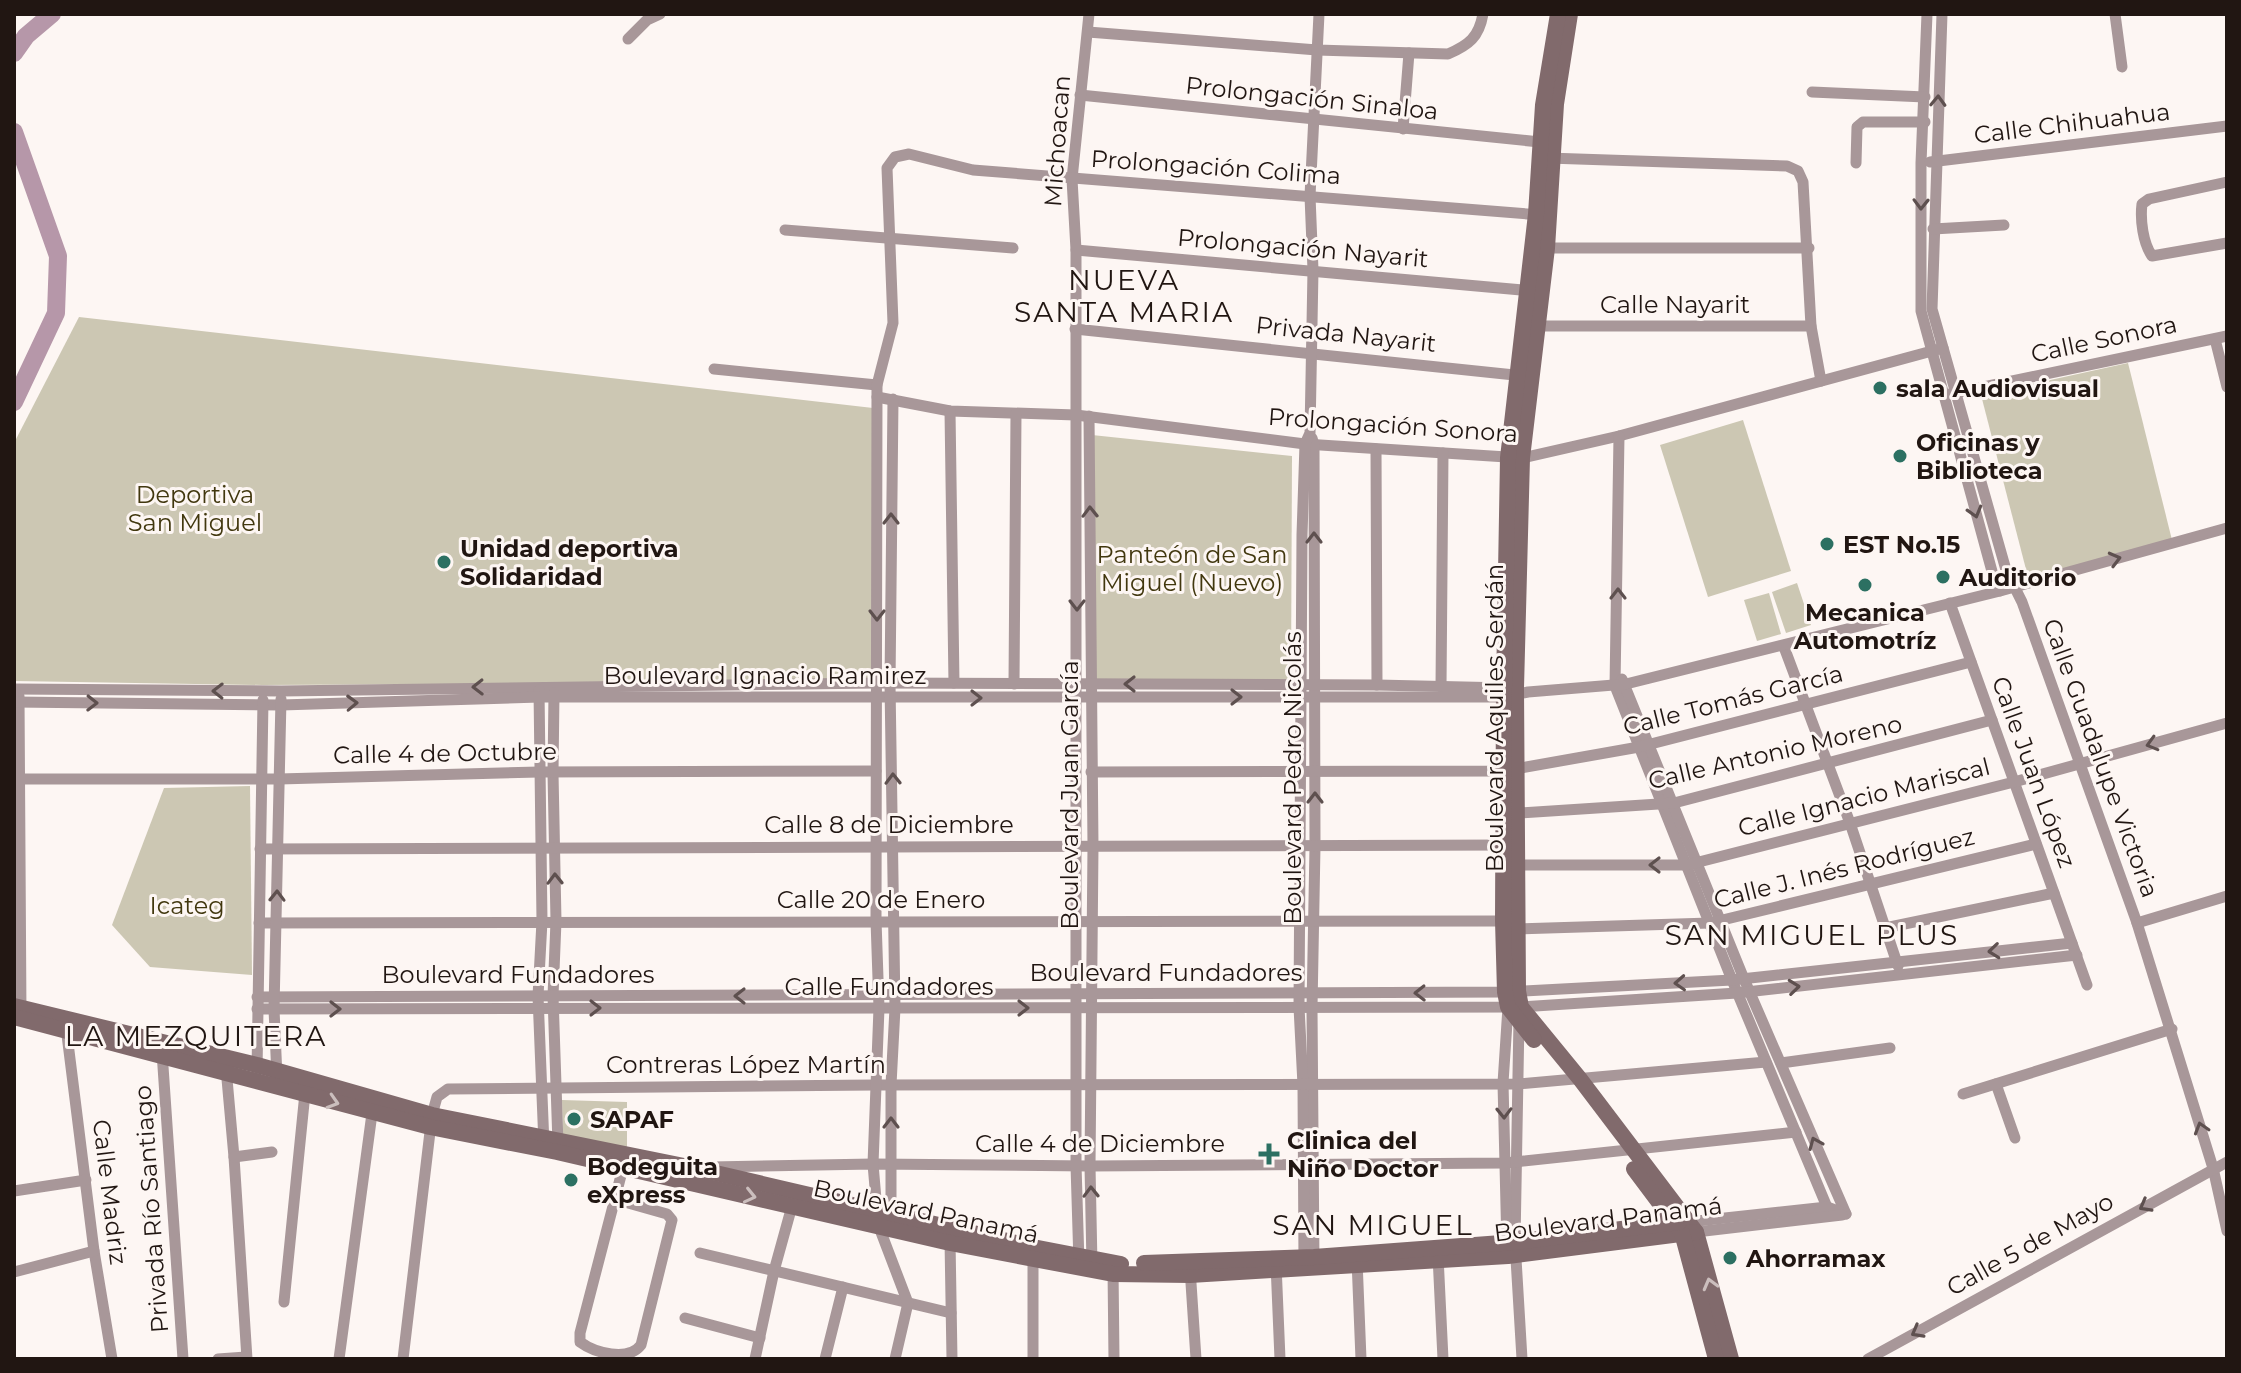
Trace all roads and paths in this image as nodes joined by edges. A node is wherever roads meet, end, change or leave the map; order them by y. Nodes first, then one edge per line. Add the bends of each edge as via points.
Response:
1 (660, 14) edge
2 (1089, 14) edge
3 (1319, 14) edge
4 (1483, 14) edge
5 (1558, 14) edge
6 (1570, 14) edge
7 (1927, 14) edge
8 (1942, 14) edge
9 (2115, 14) edge
10 (1088, 32) junction
11 (628, 39) dead end
12 (1317, 50) junction
13 (1409, 53) junction
14 (2122, 67) dead end
15 (1812, 92) dead end
16 (1080, 95) junction
17 (1925, 97) junction
18 (1315, 121) junction
19 (1925, 122) junction
20 (2227, 126) edge
21 (1403, 129) junction
22 (1545, 153) junction
23 (1935, 162) junction
24 (1856, 163) dead end
25 (1921, 163) junction
26 (1072, 179) junction
27 (2227, 182) edge
28 (1310, 196) junction
29 (1543, 215) junction
30 (2004, 225) dead end
31 (1933, 229) junction
32 (785, 230) dead end
33 (889, 238) junction
34 (2227, 243) edge
35 (1013, 248) dead end
36 (1539, 248) junction
37 (1809, 248) junction
38 (1076, 250) junction
39 (1313, 270) junction
40 (1534, 291) junction
41 (1530, 326) junction
42 (1811, 326) junction
43 (1075, 329) junction
44 (2221, 338) edge
45 (1943, 348) junction
46 (1930, 352) junction
47 (1312, 353) junction
48 (714, 369) dead end
49 (1524, 376) junction
50 (1821, 381) junction
51 (2227, 387) edge
52 (877, 391) junction
53 (1955, 393) junction
54 (1942, 396) junction
55 (893, 399) junction
56 (950, 411) junction
57 (1016, 414) junction
58 (1082, 416) junction
59 (1619, 436) junction
60 (1310, 441) junction
61 (1376, 449) junction
62 (1443, 453) junction
63 (1515, 458) junction
64 (2227, 528) edge
65 (2013, 587) junction
66 (2000, 591) junction
67 (1950, 603) junction
68 (1784, 647) junction
69 (1971, 662) junction
70 (877, 683) junction
71 (954, 683) junction
72 (890, 684) junction
73 (1014, 684) junction
74 (1377, 685) junction
75 (1620, 685) junction
76 (1441, 687) junction
77 (281, 691) junction
78 (539, 691) junction
79 (1077, 691) junction
80 (1092, 691) junction
81 (1308, 691) junction
82 (262, 692) junction
83 (554, 692) junction
84 (1514, 692) junction
85 (17, 696) edge
86 (876, 698) junction
87 (892, 698) junction
88 (263, 705) junction
89 (281, 705) junction
90 (1806, 706) junction
91 (1992, 720) junction
92 (2227, 723) edge
93 (1644, 746) junction
94 (2081, 764) junction
95 (1828, 765) junction
96 (1510, 770) junction
97 (876, 771) junction
98 (539, 772) junction
99 (1091, 772) junction
100 (553, 773) junction
101 (1309, 773) junction
102 (17, 779) edge
103 (262, 779) junction
104 (279, 779) junction
105 (2014, 782) junction
106 (1668, 804) junction
107 (1519, 813) junction
108 (1850, 823) junction
109 (2036, 844) junction
110 (1077, 845) junction
111 (1301, 845) junction
112 (1511, 845) junction
113 (878, 846) junction
114 (894, 846) junction
115 (1093, 846) junction
116 (1315, 846) junction
117 (540, 847) junction
118 (555, 847) junction
119 (260, 849) junction
120 (17, 850) edge
121 (277, 850) junction
122 (1692, 863) junction
123 (1511, 865) junction
124 (1871, 886) junction
125 (2054, 893) junction
126 (2227, 896) edge
127 (876, 920) junction
128 (1078, 920) junction
129 (1314, 920) junction
130 (542, 921) junction
131 (556, 921) junction
132 (894, 921) junction
133 (1091, 921) junction
134 (1300, 921) junction
135 (276, 922) junction
136 (1716, 922) junction
137 (259, 923) junction
138 (2137, 923) junction
139 (1510, 925) junction
140 (1885, 928) junction
141 (2072, 943) junction
142 (2077, 955) junction
143 (1897, 962) junction
144 (1901, 975) junction
145 (1738, 979) junction
146 (2087, 985) dead end
147 (1744, 992) junction
148 (1076, 994) junction
149 (1092, 994) junction
150 (1300, 994) junction
151 (1313, 994) junction
152 (539, 1002) junction
153 (554, 1002) junction
154 (879, 1002) junction
155 (895, 1002) junction
156 (257, 1003) junction
157 (274, 1003) junction
158 (1514, 1004) junction
159 (1076, 1007) junction
160 (1092, 1007) junction
161 (1306, 1007) junction
162 (18, 1012) edge
163 (66, 1024) junction
164 (2172, 1029) junction
165 (1890, 1048) dead end
166 (162, 1049) junction
167 (1766, 1062) junction
168 (1781, 1063) junction
169 (226, 1064) junction
170 (257, 1073) junction
171 (277, 1078) junction
172 (1575, 1080) junction
173 (1503, 1083) junction
174 (1518, 1084) junction
175 (1996, 1084) junction
176 (875, 1085) junction
177 (891, 1085) junction
178 (1076, 1085) junction
179 (1090, 1085) junction
180 (1308, 1085) junction
181 (543, 1087) junction
182 (558, 1087) junction
183 (305, 1093) junction
184 (1963, 1094) dead end
185 (373, 1106) junction
186 (431, 1121) junction
187 (1796, 1132) junction
188 (2015, 1138) dead end
189 (551, 1145) junction
190 (1626, 1149) junction
191 (272, 1152) dead end
192 (234, 1157) junction
193 (625, 1161) junction
194 (1510, 1162) junction
195 (2227, 1162) edge
196 (873, 1164) junction
197 (891, 1164) junction
198 (1309, 1164) junction
199 (1076, 1165) junction
200 (1090, 1166) junction
201 (694, 1168) junction
202 (2213, 1168) junction
203 (86, 1180) junction
204 (14, 1191) edge
205 (614, 1199) junction
206 (792, 1206) junction
207 (1827, 1207) junction
208 (1846, 1214) junction
209 (885, 1225) junction
210 (1685, 1227) junction
211 (2227, 1231) edge
212 (951, 1236) junction
213 (1512, 1249) junction
214 (94, 1251) junction
215 (700, 1253) dead end
216 (1033, 1253) junction
217 (1438, 1255) junction
218 (1357, 1260) junction
219 (1085, 1262) junction
220 (1309, 1263) junction
221 (1276, 1265) junction
222 (1113, 1269) junction
223 (1190, 1269) junction
224 (774, 1271) junction
225 (14, 1272) edge
226 (843, 1287) junction
227 (284, 1302) dead end
228 (908, 1303) junction
229 (951, 1313) junction
230 (685, 1318) dead end
231 (760, 1338) junction
232 (246, 1358) edge
233 (112, 1359) edge
234 (183, 1359) edge
235 (218, 1359) edge
236 (339, 1359) edge
237 (403, 1359) edge
238 (755, 1359) edge
239 (825, 1359) edge
240 (895, 1359) edge
241 (952, 1359) edge
242 (1033, 1359) edge
243 (1114, 1359) edge
244 (1196, 1359) edge
245 (1280, 1359) edge
246 (1361, 1359) edge
247 (1443, 1359) edge
248 (1522, 1359) edge
249 (1716, 1359) edge
250 (1731, 1359) edge
251 (1868, 1359) edge

1 - 11 street
2 - 10 street, Michoacan
3 - 12 street, Boulevard Pedro Nicolás
4 - 13 street via 1480,31 1466,46 1448,54
5 - 22 street, Boulevard Aquiles Serdán via 1543,105
6 - 22 street, Boulevard Aquiles Serdán
7 - 17 street
23 -> 8 street, Calle Guadalupe Victoria
9 - 14 street
10 - 12 street
10 - 16 street, Michoacan
12 - 13 street
12 - 18 street, Boulevard Pedro Nicolás
13 - 21 street
15 - 17 street
16 - 18 street, Prolongación Sinaloa
16 - 26 street, Michoacan
17 - 19 street
18 - 21 street, Prolongación Sinaloa
18 - 28 street, Boulevard Pedro Nicolás
19 - 24 street via 1863,122 1857,127
19 - 25 street
20 - 23 street, Calle Chihuahua
21 - 22 street, Prolongación Sinaloa
22 - 29 street, Boulevard Aquiles Serdán
22 - 37 street, Prolongación Sinaloa via 1787,166 1798,171 1803,182
23 - 25 street, Calle Chihuahua
23 - 31 street, Calle Guadalupe Victoria
25 -> 46 street via 1919,294
26 - 28 street, Prolongación Colima
26 - 33 street, Prolongación Colima via 973,170 909,154 895,157 887,168
26 - 38 street, Michoacan
27 - 34 street via 2149,199 2141,213 2152,256
28 - 29 street, Prolongación Colima
28 - 39 street, Boulevard Pedro Nicolás
29 - 36 street, Boulevard Aquiles Serdán
30 - 31 street
31 - 45 street, Calle Guadalupe Victoria via 1932,309
32 - 33 street
33 - 35 street
33 - 52 street via 893,323
36 - 37 street
36 - 40 street, Boulevard Aquiles Serdán
37 - 42 street
38 - 39 street, Prolongación Nayarit
38 - 43 street, Michoacan
39 - 40 street, Prolongación Nayarit
39 - 47 street, Boulevard Pedro Nicolás
40 - 41 street, Boulevard Aquiles Serdán
41 - 42 street, Calle Nayarit
41 - 49 street, Boulevard Aquiles Serdán
42 - 50 street
43 - 47 street, Privada Nayarit
43 - 58 street, Michoacan
44 - 51 street
44 - 53 street, Calle Sonora
45 - 46 street, Prolongación Sonora
45 - 53 street, Calle Guadalupe Victoria
46 - 50 street, Prolongación Sonora
46 - 54 street
47 - 49 street, Privada Nayarit
47 - 60 street, Boulevard Pedro Nicolás
48 - 52 street, Prolongación Sonora
49 - 63 street, Boulevard Aquiles Serdán
50 - 59 street, Prolongación Sonora
52 - 55 street, Prolongación Sonora
52 -> 70 street
53 - 54 street, Calle Sonora
53 - 65 street, Calle Guadalupe Victoria
54 -> 66 street
55 - 56 street, Prolongación Sonora
72 -> 55 street
56 - 57 street, Prolongación Sonora
56 - 71 street
57 - 58 street, Prolongación Sonora
57 - 73 street
58 - 60 street, Prolongación Sonora
58 -> 79 street, Boulevard Juan García
80 -> 58 street, Boulevard Juan García
59 - 63 street, Prolongación Sonora
75 -> 59 street
60 - 61 street, Prolongación Sonora
60 - 81 street, Boulevard Pedro Nicolás via 1302,535
61 - 62 street, Prolongación Sonora
61 - 74 street
62 - 63 street, Prolongación Sonora
62 - 76 street
63 - 84 street, Boulevard Aquiles Serdán
65 -> 64 street
65 - 66 street
65 - 94 street, Calle Guadalupe Victoria
66 - 67 street
67 - 68 street
67 - 69 street, Calle Juan López
68 - 75 street
68 - 90 street
69 - 90 street, Calle Tomás García
69 - 91 street, Calle Juan López
70 - 72 street, Boulevard Ignacio Ramirez
70 - 83 street, Boulevard Ignacio Ramirez
70 - 86 street
71 - 72 street, Boulevard Ignacio Ramirez
71 - 73 street, Boulevard Ignacio Ramirez
72 - 87 street
73 - 79 street, Boulevard Ignacio Ramirez
74 - 76 street, Boulevard Ignacio Ramirez
74 - 81 street, Boulevard Ignacio Ramirez
75 - 84 street
75 - 93 street
76 - 84 street, Boulevard Ignacio Ramirez
78 -> 77 street, Boulevard Ignacio Ramirez
77 - 82 street, Boulevard Ignacio Ramirez
77 - 89 street
78 - 83 street, Boulevard Ignacio Ramirez
89 -> 78 street, Boulevard Ignacio Ramirez
78 - 98 street
79 - 80 street, Boulevard Ignacio Ramirez
87 -> 79 street, Boulevard Ignacio Ramirez
79 - 110 street, Boulevard Juan García
80 - 81 street, Boulevard Ignacio Ramirez
80 - 99 street, Boulevard Juan García
81 - 84 street, Boulevard Ignacio Ramirez
81 - 101 street, Boulevard Pedro Nicolás
82 -> 85 street, Boulevard Ignacio Ramirez
82 - 88 street
83 - 86 street, Boulevard Ignacio Ramirez
83 - 100 street
84 - 96 street, Boulevard Aquiles Serdán
85 -> 88 street, Boulevard Ignacio Ramirez
85 - 102 street
86 - 87 street, Boulevard Ignacio Ramirez
86 - 97 street
114 -> 87 street
88 - 89 street, Boulevard Ignacio Ramirez
88 - 103 street
89 - 104 street
90 - 93 street, Calle Tomás García
90 - 95 street
91 - 95 street, Calle Antonio Moreno
91 - 105 street, Calle Juan López
92 -> 94 street, Calle Ignacio Mariscal
93 - 96 street, Calle Tomás García
93 - 106 street
94 - 105 street, Calle Ignacio Mariscal
94 - 138 street, Calle Guadalupe Victoria
95 - 106 street, Calle Antonio Moreno
95 - 108 street
96 - 101 street
96 - 107 street, Boulevard Aquiles Serdán
96 - 112 street, Boulevard Aquiles Serdán
97 - 100 street, Calle 4 de Octubre
97 - 113 street
98 - 100 street, Calle 4 de Octubre
98 - 104 street, Calle 4 de Octubre
98 - 117 street
99 - 101 street
99 - 115 street, Boulevard Juan García
100 - 118 street
101 - 111 street, Boulevard Pedro Nicolás
116 -> 101 street, Boulevard Pedro Nicolás
102 - 103 street, Calle 4 de Octubre
102 - 120 street
103 - 104 street, Calle 4 de Octubre
103 - 119 street
104 - 121 street
105 - 108 street, Calle Ignacio Mariscal
105 - 109 street, Calle Juan López
106 - 107 street, Calle Antonio Moreno
106 - 122 street
107 - 112 street, Boulevard Aquiles Serdán
108 - 122 street, Calle Ignacio Mariscal
108 - 124 street
109 - 124 street, Calle J. Inés Rodríguez
109 - 125 street, Calle Juan López
110 - 114 street, Calle 8 de Diciembre
110 - 115 street, Calle 8 de Diciembre
110 - 128 street, Boulevard Juan García
111 - 115 street, Calle 8 de Diciembre
111 - 116 street, Calle 8 de Diciembre
111 - 134 street, Boulevard Pedro Nicolás
112 - 116 street, Calle 8 de Diciembre
112 - 123 street, Boulevard Aquiles Serdán
113 - 114 street, Calle 8 de Diciembre
113 - 118 street, Calle 8 de Diciembre
113 - 127 street
114 - 132 street
115 - 133 street, Boulevard Juan García
116 - 129 street, Boulevard Pedro Nicolás
117 - 118 street, Calle 8 de Diciembre
117 - 121 street, Calle 8 de Diciembre
117 - 130 street
131 -> 118 street
119 - 121 street, Calle 8 de Diciembre
119 - 137 street
120 - 162 street
135 -> 121 street
122 -> 123 street, Calle Ignacio Mariscal
122 - 136 street
123 - 139 street, Boulevard Aquiles Serdán
124 - 136 street, Calle J. Inés Rodríguez
124 - 140 street
125 - 140 street
125 - 141 street, Calle Juan López
126 - 138 street
127 - 131 street, Calle 20 de Enero
127 - 132 street, Calle 20 de Enero
127 - 154 street
128 - 132 street, Calle 20 de Enero
128 - 133 street, Calle 20 de Enero
128 - 148 street, Boulevard Juan García
129 - 134 street, Calle 20 de Enero
129 - 139 street, Calle 20 de Enero
129 - 151 street, Boulevard Pedro Nicolás
130 - 131 street, Calle 20 de Enero
130 - 135 street, Calle 20 de Enero
130 - 152 street
131 - 153 street
132 - 155 street
133 - 134 street, Calle 20 de Enero
133 - 149 street, Boulevard Juan García
134 - 150 street, Boulevard Pedro Nicolás
135 - 137 street, Calle 20 de Enero
135 - 157 street
136 - 139 street, Calle J. Inés Rodríguez
136 - 145 street
137 - 156 street
138 - 164 street, Calle Guadalupe Victoria
139 - 158 street, Boulevard Aquiles Serdán
140 - 143 street
141 - 142 street, Calle Juan López
141 -> 143 street, Boulevard Fundadores
142 - 144 street, Boulevard Fundadores
142 - 146 street, Calle Juan López
143 - 144 street
143 - 145 street, Boulevard Fundadores
147 -> 144 street, Boulevard Fundadores
145 - 147 street
145 -> 158 street, Boulevard Fundadores
147 - 158 street, Boulevard Fundadores
147 - 167 street
147 - 168 street
148 - 149 street, Boulevard Fundadores
148 - 155 street, Boulevard Fundadores
148 - 159 street, Boulevard Juan García
149 - 150 street, Boulevard Fundadores
149 - 160 street, Boulevard Juan García
150 - 151 street, Boulevard Fundadores
150 - 161 street, Boulevard Pedro Nicolás
158 -> 151 street, Boulevard Fundadores
151 - 161 street, Boulevard Pedro Nicolás
152 - 153 street, Calle Fundadores
152 - 157 street, Calle Fundadores
152 - 181 street
153 - 154 street, Calle Fundadores
153 - 182 street
154 - 155 street, Calle Fundadores
154 - 176 street
155 -> 159 street, Calle Fundadores
155 - 177 street
156 - 157 street, Calle Fundadores
156 - 170 street
157 - 171 street
158 - 161 street, Calle Fundadores
158 - 172 street
158 - 173 street
158 - 174 street
159 - 160 street, Calle Fundadores
159 - 178 street, Boulevard Juan García
160 - 161 street, Calle Fundadores
160 - 179 street, Boulevard Juan García
161 - 180 street
162 - 163 street, Boulevard Panamá
163 - 166 street, Boulevard Panamá
163 - 203 street, Calle Madriz
164 - 175 street
202 -> 164 street, Calle Guadalupe Victoria
165 - 168 street
166 - 169 street, Boulevard Panamá
166 - 234 street, Privada Río Santiago
167 - 172 street, Contreras López Martín
167 - 187 street
208 -> 168 street
169 - 170 street, Boulevard Panamá
169 - 192 street
170 - 171 street, Boulevard Panamá
171 - 183 street, Boulevard Panamá
171 - 185 street, Boulevard Panamá
172 - 174 street, Contreras López Martín
172 - 190 street
173 - 174 street, Contreras López Martín
173 - 180 street, Contreras López Martín
173 -> 194 street
174 - 194 street
175 - 184 street
175 - 188 street
176 - 177 street, Contreras López Martín
176 - 182 street, Contreras López Martín
176 - 196 street
177 - 178 street, Contreras López Martín
197 -> 177 street
178 - 179 street, Contreras López Martín
178 - 199 street, Boulevard Juan García
179 - 180 street, Contreras López Martín
179 - 200 street, Boulevard Juan García
180 - 198 street
181 - 182 street, Contreras López Martín
181 - 186 street, Contreras López Martín via 448,1089 437,1097
181 - 189 street
182 - 189 street
183 -> 185 street, Boulevard Panamá
183 - 227 street
185 - 186 street, Boulevard Panamá
185 - 236 street
186 - 189 street, Boulevard Panamá
186 - 237 street
187 - 190 street, Calle 4 de Diciembre
187 - 207 street
189 - 193 street, Boulevard Panamá
190 - 194 street, Calle 4 de Diciembre
190 - 210 street
191 - 192 street
192 - 232 street
193 - 201 street, Boulevard Panamá
193 - 205 street
193 -> 206 street, Boulevard Panamá
194 - 198 street, Calle 4 de Diciembre
194 - 213 street
195 - 202 street, Calle 5 de Mayo
196 - 197 street, Calle 4 de Diciembre
196 - 201 street, Calle 4 de Diciembre
196 - 209 street
197 - 199 street, Calle 4 de Diciembre
197 - 209 street
198 - 200 street, Calle 4 de Diciembre
198 - 220 street
199 - 200 street, Calle 4 de Diciembre
199 - 219 street, Boulevard Juan García
219 -> 200 street, Boulevard Juan García
201 - 209 street, Boulevard Panamá
202 - 211 street, Calle Guadalupe Victoria
202 -> 251 street, Calle 5 de Mayo
203 - 204 street
203 - 214 street, Calle Madriz
205 - 205 street via 580,1342 627,1356 641,1345 672,1220
206 - 209 street, Boulevard Panamá
206 - 224 street
207 - 208 street
207 - 210 street, Boulevard Panamá
208 - 210 street, Boulevard Panamá
209 - 212 street, Boulevard Panamá
209 - 228 street
210 - 213 street, Boulevard Panamá
210 - 249 street
250 -> 210 street
212 - 216 street, Boulevard Panamá
212 - 229 street
213 - 217 street, Boulevard Panamá
213 - 248 street
214 - 225 street
214 - 233 street, Calle Madriz
215 - 224 street
216 - 219 street, Boulevard Panamá
216 - 242 street
217 - 218 street, Boulevard Panamá
217 - 247 street
218 - 220 street, Boulevard Panamá
218 - 246 street
219 - 222 street, Boulevard Panamá
220 - 221 street, Boulevard Panamá
221 - 223 street, Boulevard Panamá
221 - 245 street
222 - 223 street, Boulevard Panamá
222 - 243 street
223 - 244 street
224 - 226 street
224 - 231 street
226 - 228 street
226 - 239 street
228 - 229 street
228 - 240 street
229 - 241 street
230 - 231 street
231 - 238 street
232 - 235 street

